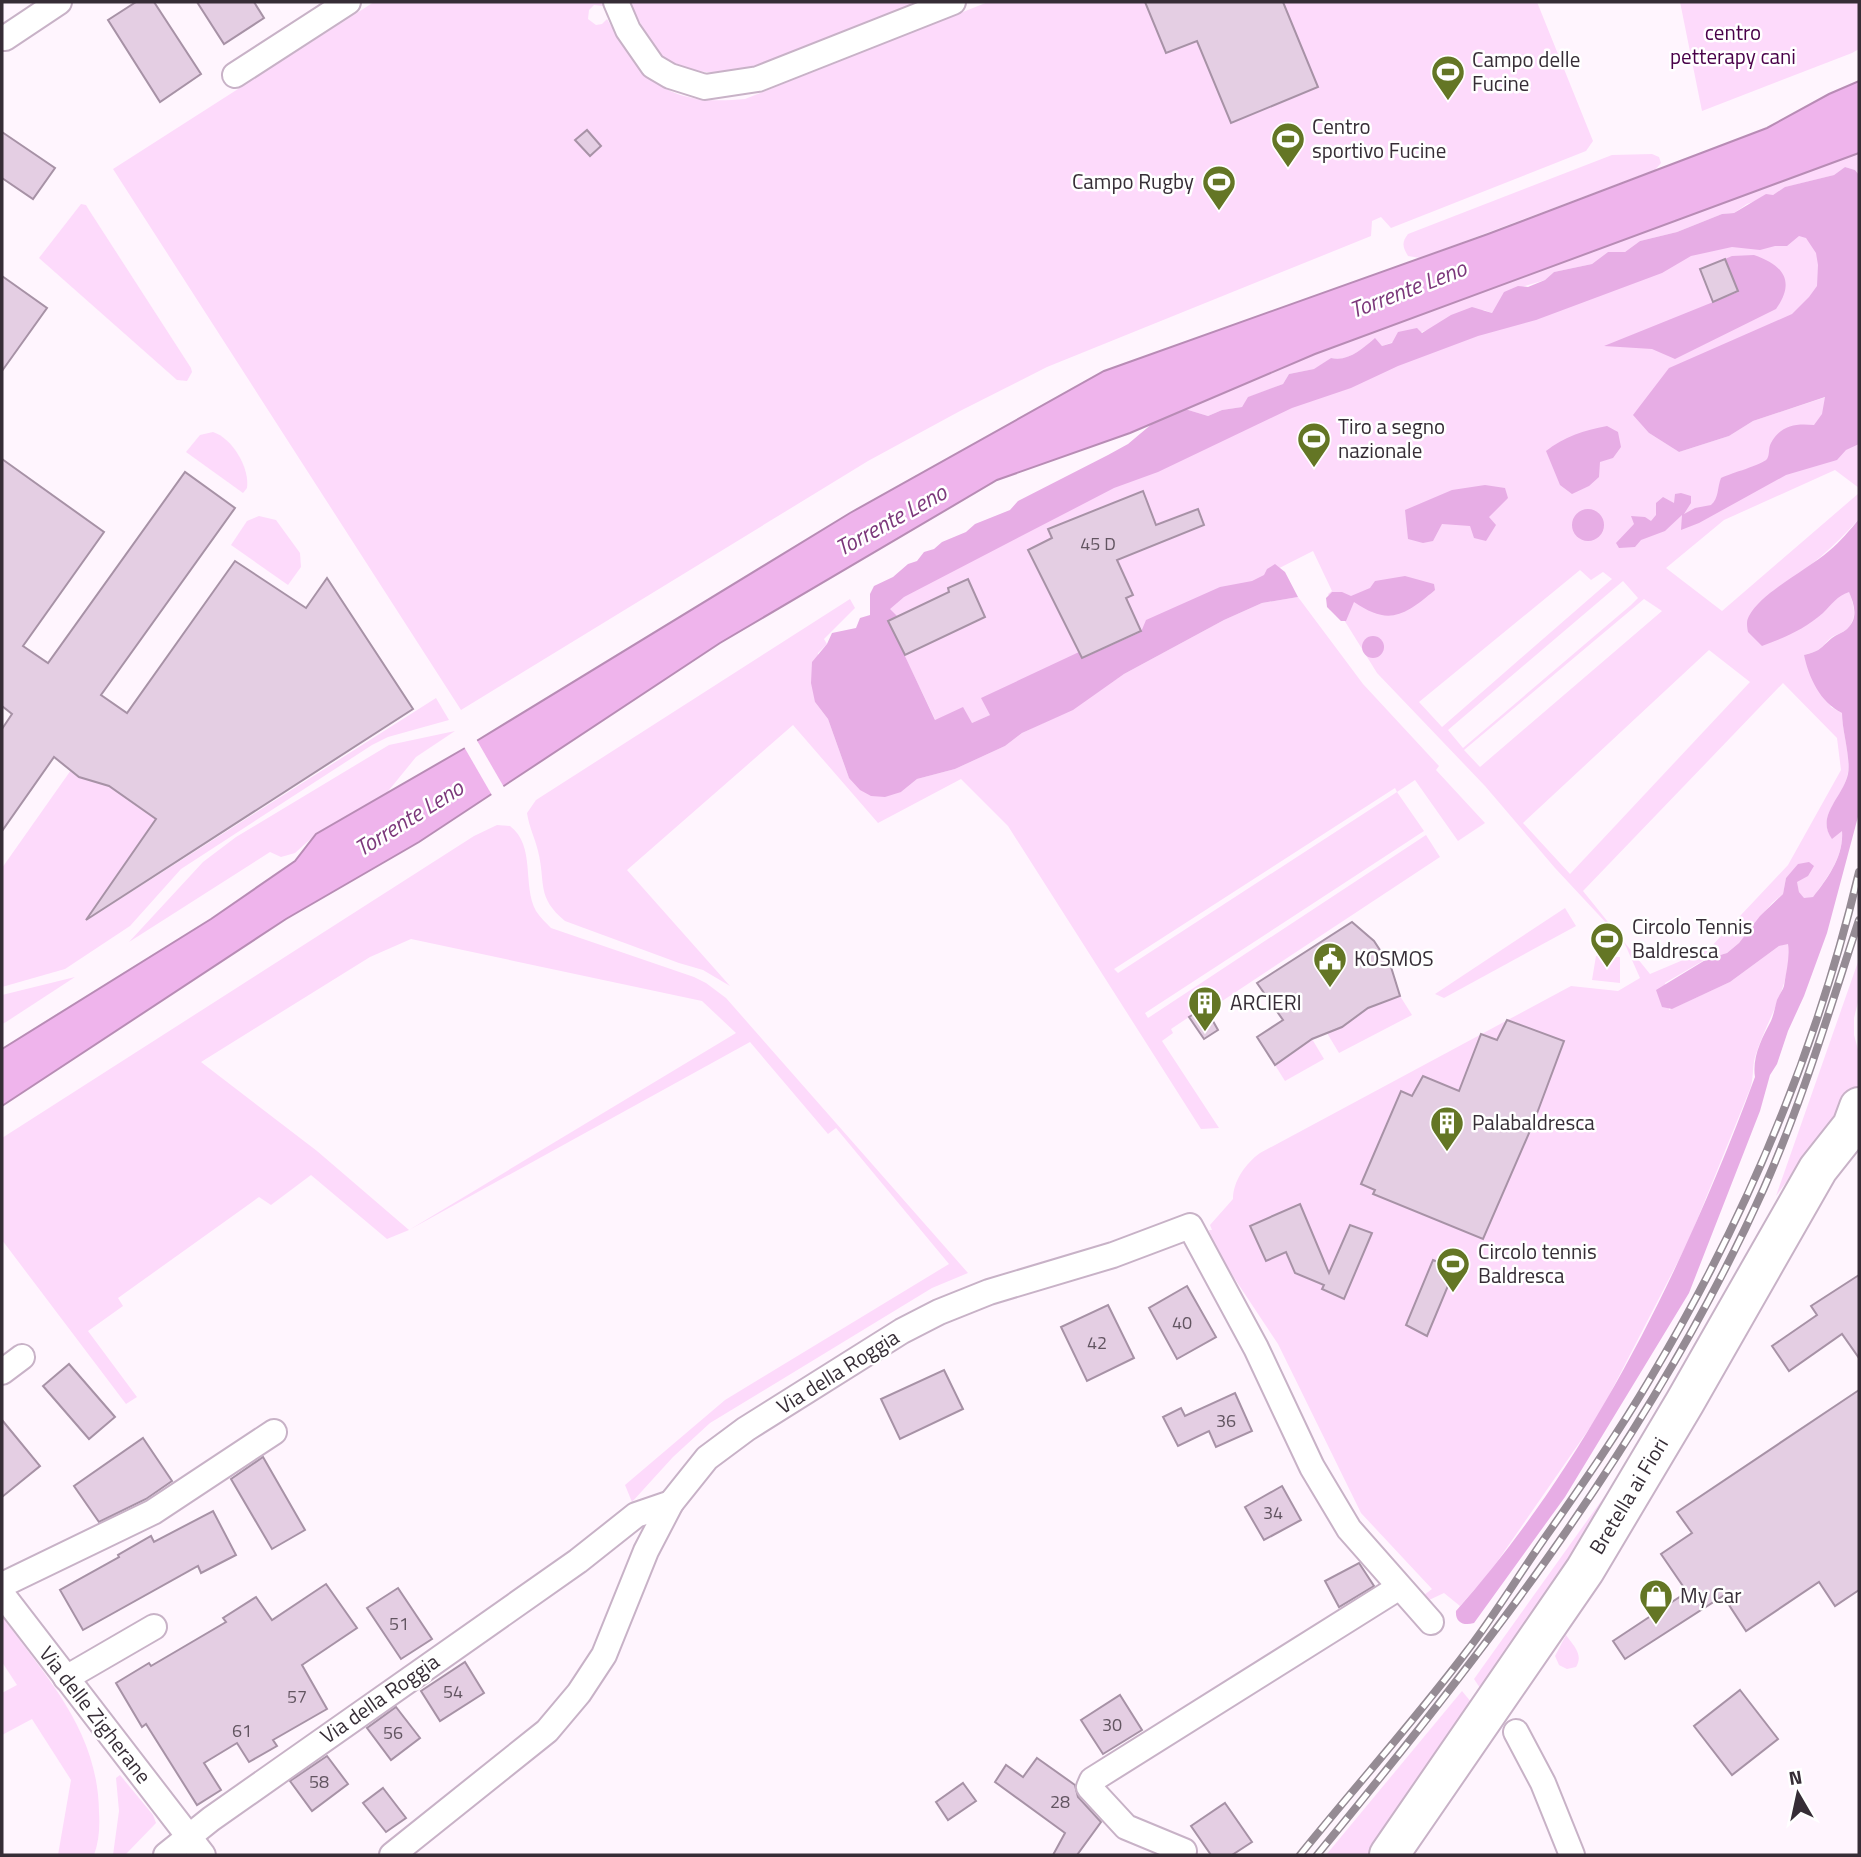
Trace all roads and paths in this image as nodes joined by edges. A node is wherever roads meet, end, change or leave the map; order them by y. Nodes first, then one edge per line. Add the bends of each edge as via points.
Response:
1 (59, 2) edge
2 (348, 2) edge
3 (616, 2) edge
4 (953, 2) edge
5 (5, 38) dead end
6 (235, 75) dead end
7 (1857, 1118) edge
8 (22, 1356) dead end
9 (2, 1372) edge
10 (274, 1432) dead end
11 (671, 1503) junction
12 (2, 1585) edge
13 (1398, 1588) junction
14 (2, 1594) edge
15 (1431, 1622) dead end
16 (154, 1627) dead end
17 (66, 1678) junction
18 (1516, 1732) dead end
19 (196, 1846) edge
20 (1184, 1851) dead end
21 (166, 1855) edge
22 (392, 1855) edge
23 (1389, 1855) edge
24 (1572, 1855) edge

1 - 5 street
2 - 6 street
3 - 4 street via 628,30 653,66 705,87 758,79
7 - 23 main road, Bretella ai Fiori via 1818,1169 1585,1570
8 - 9 street
10 - 12 street via 153,1512
11 - 13 street, Via della Roggia via 707,1458 902,1331 989,1292 1113,1255 1189,1226 1256,1348 1312,1467 1349,1529
11 - 19 street, Via della Roggia via 636,1515
11 - 22 street via 646,1551 604,1655 579,1693 547,1731
13 - 15 street, Via della Roggia
13 - 20 street via 1092,1780 1089,1787 1126,1828
14 - 17 street, Via delle Zigherane
16 - 17 street
17 - 19 street, Via delle Zigherane
18 - 24 street via 1544,1783
19 - 21 street, Via della Roggia

